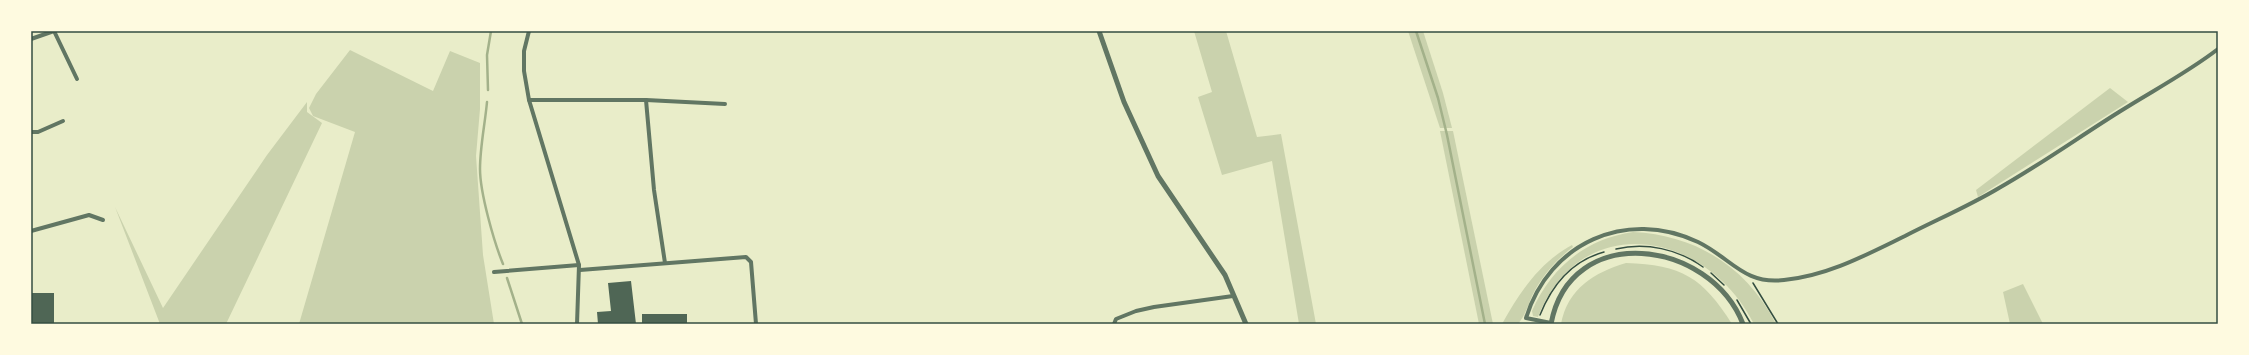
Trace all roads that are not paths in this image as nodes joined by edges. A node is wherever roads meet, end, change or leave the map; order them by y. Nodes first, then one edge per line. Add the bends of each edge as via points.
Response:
1 (54, 31) edge
2 (530, 31) edge
3 (1099, 31) edge
4 (31, 39) edge
5 (2218, 49) edge
6 (77, 78) dead end
7 (529, 100) junction
8 (646, 100) junction
9 (725, 104) dead end
10 (64, 121) dead end
11 (31, 132) edge
12 (103, 220) dead end
13 (31, 231) edge
14 (665, 263) junction
15 (579, 264) junction
16 (580, 270) junction
17 (494, 272) dead end
18 (1233, 296) junction
19 (576, 324) edge
20 (756, 324) edge
21 (1114, 324) edge
22 (1246, 324) edge
23 (1551, 324) edge
24 (1743, 324) edge

1 - 4 street
1 - 6 street
2 - 7 street via 524,51 524,71
3 - 18 street via 1124,102 1158,176 1225,275
5 - 23 street via 2188,71 2001,187 1834,269 1788,280 1759,280 1699,243 1657,230 1628,229 1585,243 1557,264 1541,285 1526,318
7 - 8 street
7 - 15 street
8 - 9 street
8 - 14 street via 654,190
10 - 11 street via 38,132
12 - 13 street via 89,215
14 - 16 street
14 - 20 street via 749,258 752,265
15 - 16 street
15 - 17 street
16 - 19 street
18 - 21 street via 1136,311 1116,319
18 - 22 street
23 - 24 street via 1555,305 1562,290 1576,276 1593,264 1638,253 1671,258 1702,274 1730,300

